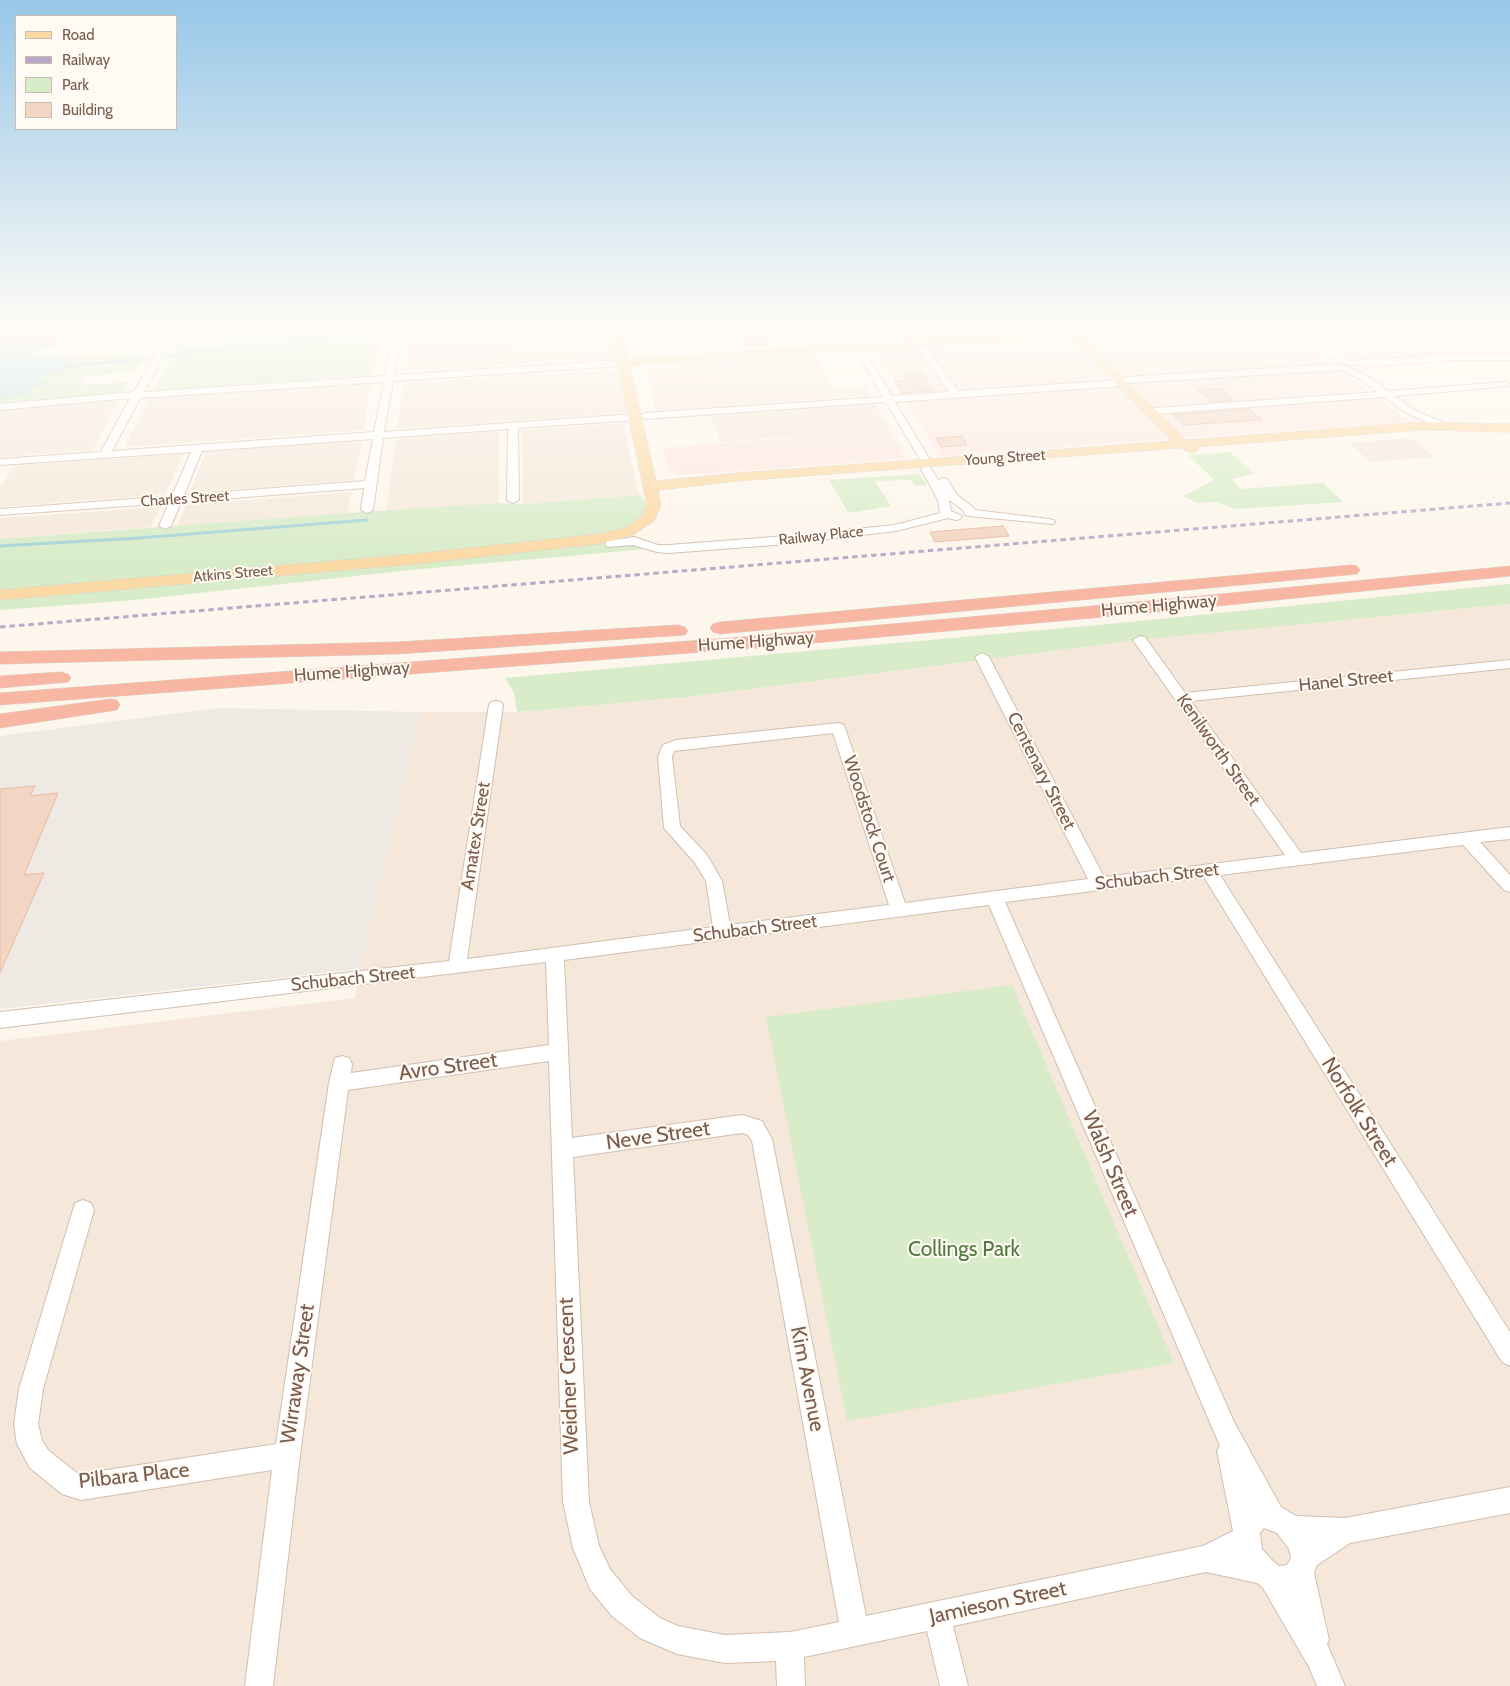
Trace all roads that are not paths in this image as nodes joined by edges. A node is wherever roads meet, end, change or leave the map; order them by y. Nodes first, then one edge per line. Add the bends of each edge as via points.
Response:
1 (15, 406) edge
2 (131, 406) edge
3 (384, 406) edge
4 (638, 406) edge
5 (796, 406) edge
6 (892, 406) edge
7 (1148, 406) edge
8 (1226, 406) edge
9 (1401, 406) edge
10 (0, 407) edge
11 (1153, 411) junction
12 (1410, 412) junction
13 (640, 417) junction
14 (512, 426) junction
15 (1423, 426) junction
16 (1442, 428) junction
17 (1510, 428) edge
18 (1510, 433) edge
19 (380, 435) junction
20 (1188, 446) junction
21 (198, 448) junction
22 (105, 454) junction
23 (654, 461) junction
24 (4, 462) edge
25 (929, 467) junction
26 (0, 472) edge
27 (702, 480) junction
28 (370, 484) junction
29 (654, 487) junction
30 (176, 500) junction
31 (513, 500) dead end
32 (966, 509) junction
33 (367, 510) dead end
34 (947, 511) junction
35 (0, 512) edge
36 (1049, 522) dead end
37 (165, 526) dead end
38 (645, 534) junction
39 (611, 544) junction
40 (543, 545) junction
41 (692, 547) junction
42 (1510, 556) edge
43 (414, 559) junction
44 (1510, 571) edge
45 (0, 593) edge
46 (679, 631) junction
47 (1140, 640) dead end
48 (550, 657) junction
49 (982, 657) dead end
50 (0, 658) edge
51 (1510, 664) edge
52 (0, 682) edge
53 (1182, 698) junction
54 (0, 699) edge
55 (496, 705) dead end
56 (0, 721) edge
57 (1510, 834) edge
58 (1467, 839) junction
59 (1297, 860) junction
60 (1209, 871) junction
61 (1099, 884) junction
62 (1510, 886) edge
63 (995, 898) junction
64 (899, 910) junction
65 (723, 933) junction
66 (554, 955) junction
67 (457, 968) junction
68 (0, 1020) edge
69 (557, 1052) junction
70 (340, 1073) joint
71 (755, 1127) joint
72 (561, 1149) junction
73 (82, 1210) dead end
74 (1510, 1354) edge
75 (1225, 1431) junction
76 (287, 1455) junction
77 (1510, 1500) edge
78 (1282, 1523) junction
79 (1345, 1531) junction
80 (1246, 1533) junction
81 (1206, 1559) junction
82 (1302, 1565) junction
83 (1268, 1574) junction
84 (937, 1615) junction
85 (855, 1633) junction
86 (790, 1646) junction
87 (1319, 1657) junction
88 (259, 1686) edge
89 (790, 1686) edge
90 (954, 1686) edge
91 (1331, 1686) edge

1 - 10 street
2 - 22 street
3 - 19 street
4 - 13 main road
5 - 13 street
6 - 25 street
7 - 11 main road
8 - 11 street
9 - 12 street
11 - 20 main road
12 - 15 street
12 - 16 street
13 - 14 street
13 - 23 main road
13 - 29 main road
14 - 19 street
14 - 31 street
15 - 16 main road, Young Street
15 - 20 main road, Young Street
16 - 17 main road, Young Street
16 - 18 main road, Young Street
16 - 20 main road, Young Street
19 - 21 street
19 - 28 street
20 - 25 main road, Young Street
21 - 22 street
21 - 30 street
22 - 24 street
23 - 27 main road via 666,475
23 - 29 main road
24 - 26 street
25 - 27 main road, Young Street
25 - 29 main road, Young Street
25 - 32 street
25 - 34 street
27 - 29 main road, Young Street
28 - 30 street, Charles Street
28 - 33 street
29 - 38 main road, Atkins Street via 664,514
29 - 40 main road, Atkins Street via 652,513 632,530 603,538
30 - 35 street, Charles Street
30 - 37 street
32 - 34 street via 959,517
32 - 36 street
34 - 41 street, Railway Place via 896,528
38 - 39 main road, Atkins Street
38 - 40 main road via 600,542
38 - 41 street, Railway Place via 669,544
39 - 41 street, Railway Place via 630,541 661,549
39 - 43 main road, Atkins Street
40 - 43 main road, Atkins Street
42 - 46 highway, Hume Highway
43 - 45 main road, Atkins Street
44 - 48 highway, Hume Highway via 875,632
46 - 50 highway via 397,648
46 - 52 highway, Hume Highway
47 - 53 street, Kenilworth Street
48 - 54 highway, Hume Highway
48 - 56 highway via 330,679
49 - 61 street, Centenary Street
51 - 53 street, Hanel Street
53 - 59 street, Kenilworth Street
55 - 67 street, Amatex Street
57 - 58 street, Schubach Street
58 - 59 street, Schubach Street
58 - 62 street
59 - 60 street, Schubach Street
60 - 61 street, Schubach Street
60 - 74 street, Norfolk Street
61 - 63 street, Schubach Street
63 - 64 street, Schubach Street
63 - 75 street, Walsh Street
64 - 65 street, Schubach Street
64 - 65 street, Woodstock Court via 840,727 665,747 672,828 701,859 714,881
65 - 66 street, Schubach Street
66 - 67 street, Schubach Street
66 - 69 street, Weidner Crescent
67 - 68 street, Schubach Street
69 - 70 street, Avro Street
69 - 72 street, Weidner Crescent
70 - 76 street, Wirraway Street
71 - 72 street, Neve Street via 742,1124
71 - 85 street, Kim Avenue via 762,1139
72 - 86 street, Weidner Crescent via 576,1502 586,1548 600,1579 622,1606 650,1628 677,1640 725,1649
73 - 76 street, Pilbara Place via 31,1389 26,1424 30,1444 39,1459 71,1485 81,1487
75 - 78 street, Walsh Street
75 - 80 street, Walsh Street
76 - 88 street, Wirraway Street
77 - 79 street
78 - 79 street
78 - 80 street via 1257,1517
78 - 82 street via 1301,1543
79 - 82 street
80 - 81 street, Jamieson Street
80 - 83 street via 1250,1556
81 - 83 street, Jamieson Street
81 - 84 street, Jamieson Street
82 - 83 street via 1288,1580
82 - 87 street
83 - 87 street
84 - 85 street, Jamieson Street
84 - 90 street
85 - 86 street, Jamieson Street
86 - 89 street
87 - 91 street

